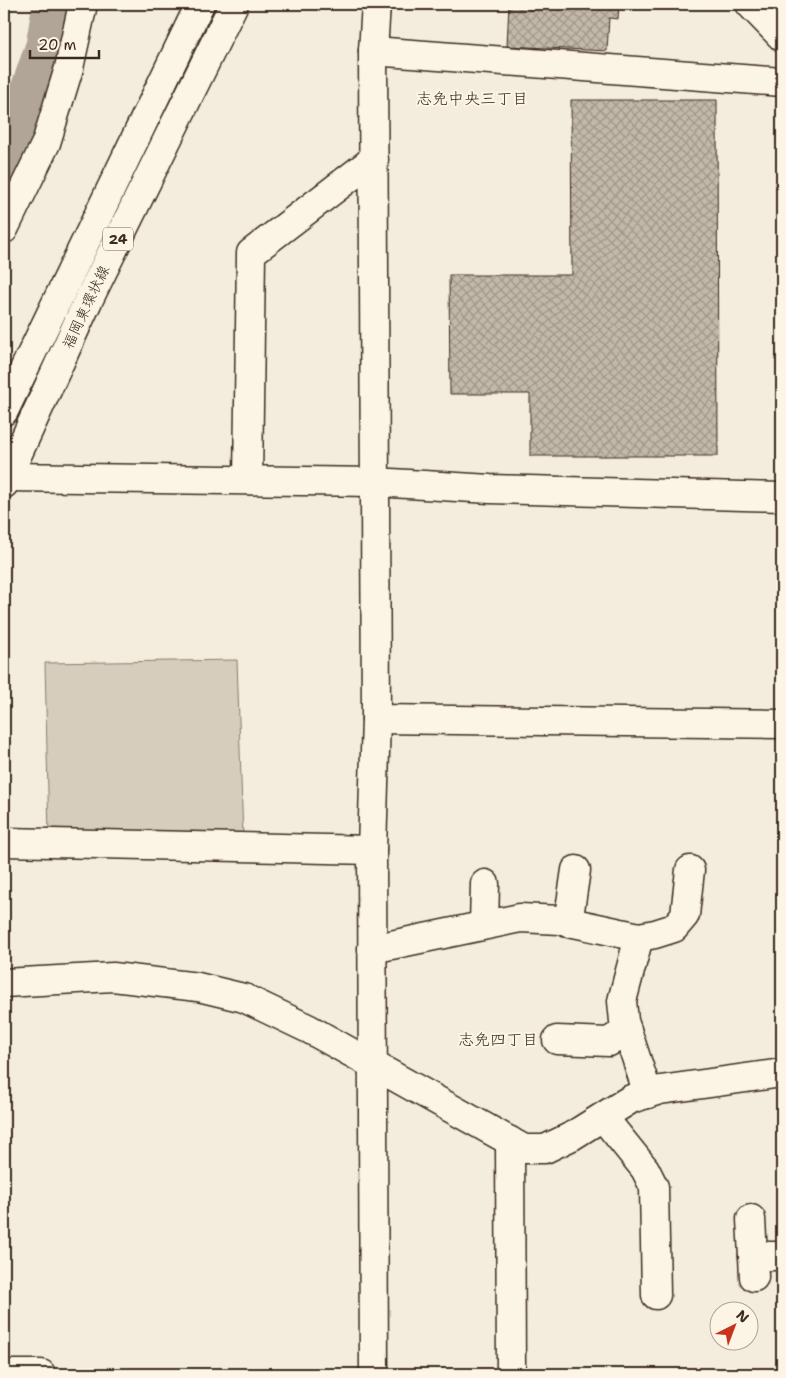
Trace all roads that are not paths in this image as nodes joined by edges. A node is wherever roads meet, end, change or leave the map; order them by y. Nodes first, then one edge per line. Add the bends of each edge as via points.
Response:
1 (83, 4) edge
2 (200, 4) edge
3 (234, 4) edge
4 (376, 4) edge
5 (750, 4) edge
6 (782, 37) edge
7 (374, 50) junction
8 (782, 82) edge
9 (374, 159) junction
10 (4, 229) edge
11 (4, 411) edge
12 (5, 479) edge
13 (248, 480) junction
14 (375, 482) junction
15 (782, 497) edge
16 (376, 719) junction
17 (782, 724) edge
18 (4, 842) edge
19 (372, 850) junction
20 (576, 870) dead end
21 (690, 870) dead end
22 (485, 884) dead end
23 (568, 922) junction
24 (484, 925) junction
25 (639, 937) junction
26 (372, 949) junction
27 (4, 983) edge
28 (627, 1030) junction
29 (557, 1040) dead end
30 (372, 1063) junction
31 (782, 1073) edge
32 (648, 1094) junction
33 (603, 1117) junction
34 (510, 1141) junction
35 (751, 1219) dead end
36 (782, 1256) edge
37 (656, 1296) dead end
38 (4, 1374) edge
39 (41, 1374) edge
40 (374, 1374) edge
41 (511, 1374) edge

1 - 10 street via 69,68 46,143
2 - 11 street, 福岡東環状線 / 24
3 - 12 street, 福岡東環状線 / 24 via 87,303
4 - 7 street
5 - 6 street
7 - 8 street
7 - 9 street
9 - 13 street via 252,253
9 - 14 street
12 - 13 street
13 - 14 street
14 - 15 street via 490,489
14 - 16 street
16 - 17 street
16 - 19 street
18 - 19 street
19 - 26 street
20 - 23 street
21 - 25 street via 686,915 674,928
22 - 24 street
23 - 24 street via 520,918
23 - 25 street
24 - 26 street
25 - 28 street via 622,1001
26 - 30 street
27 - 30 street via 113,977 198,987 244,998
28 - 29 street via 609,1042
28 - 32 street
30 - 34 street
30 - 40 street
31 - 32 street
32 - 33 street via 632,1099
33 - 34 street via 545,1149 524,1149
33 - 37 street via 645,1169 654,1187
34 - 41 street
35 - 36 street via 754,1266
38 - 39 street

